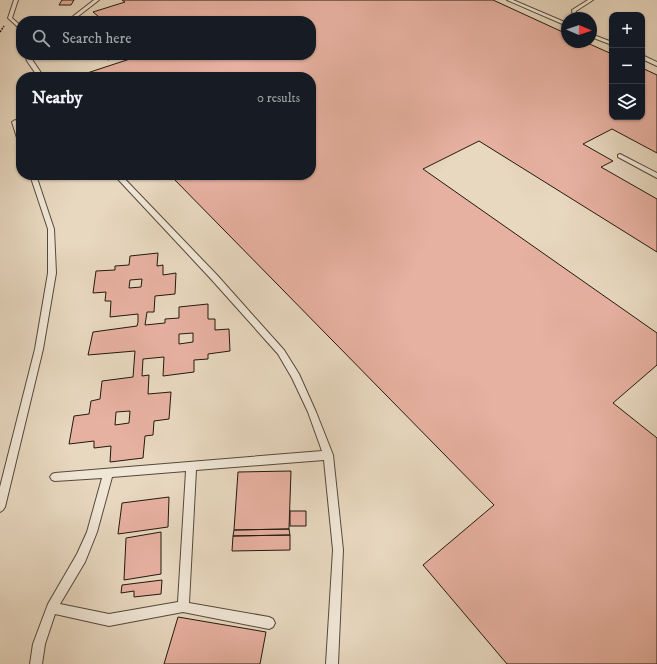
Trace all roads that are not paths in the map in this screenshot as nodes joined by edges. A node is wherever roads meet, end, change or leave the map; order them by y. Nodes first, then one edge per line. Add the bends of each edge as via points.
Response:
1 (16, 0) edge
2 (97, 0) edge
3 (509, 0) edge
4 (591, 0) edge
5 (574, 12) edge
6 (76, 16) edge
7 (561, 22) edge
8 (16, 24) edge
9 (597, 38) edge
10 (609, 43) edge
11 (645, 58) edge
12 (30, 60) edge
13 (657, 64) edge
14 (38, 72) edge
15 (15, 122) dead end
16 (16, 125) edge
17 (620, 156) dead end
18 (657, 176) edge
19 (35, 180) edge
20 (122, 180) edge
21 (328, 455) junction
22 (191, 466) junction
23 (108, 473) junction
24 (55, 477) dead end
25 (0, 507) edge
26 (183, 607) junction
27 (52, 608) junction
28 (269, 623) dead end
29 (36, 664) edge
30 (332, 664) edge

1 - 8 lane via 10,18
2 - 6 lane
3 - 7 lane
4 - 5 lane
9 - 10 lane
11 - 13 lane
12 - 14 lane
15 - 16 lane
17 - 18 lane
19 - 25 lane via 51,229 52,273 39,349
20 - 21 lane via 281,352 296,376
21 - 22 lane
21 - 30 lane via 338,550
22 - 23 lane
22 - 26 lane
23 - 24 lane
23 - 27 lane via 92,532 81,558
26 - 27 lane via 109,620
26 - 28 lane
27 - 29 lane via 39,644

